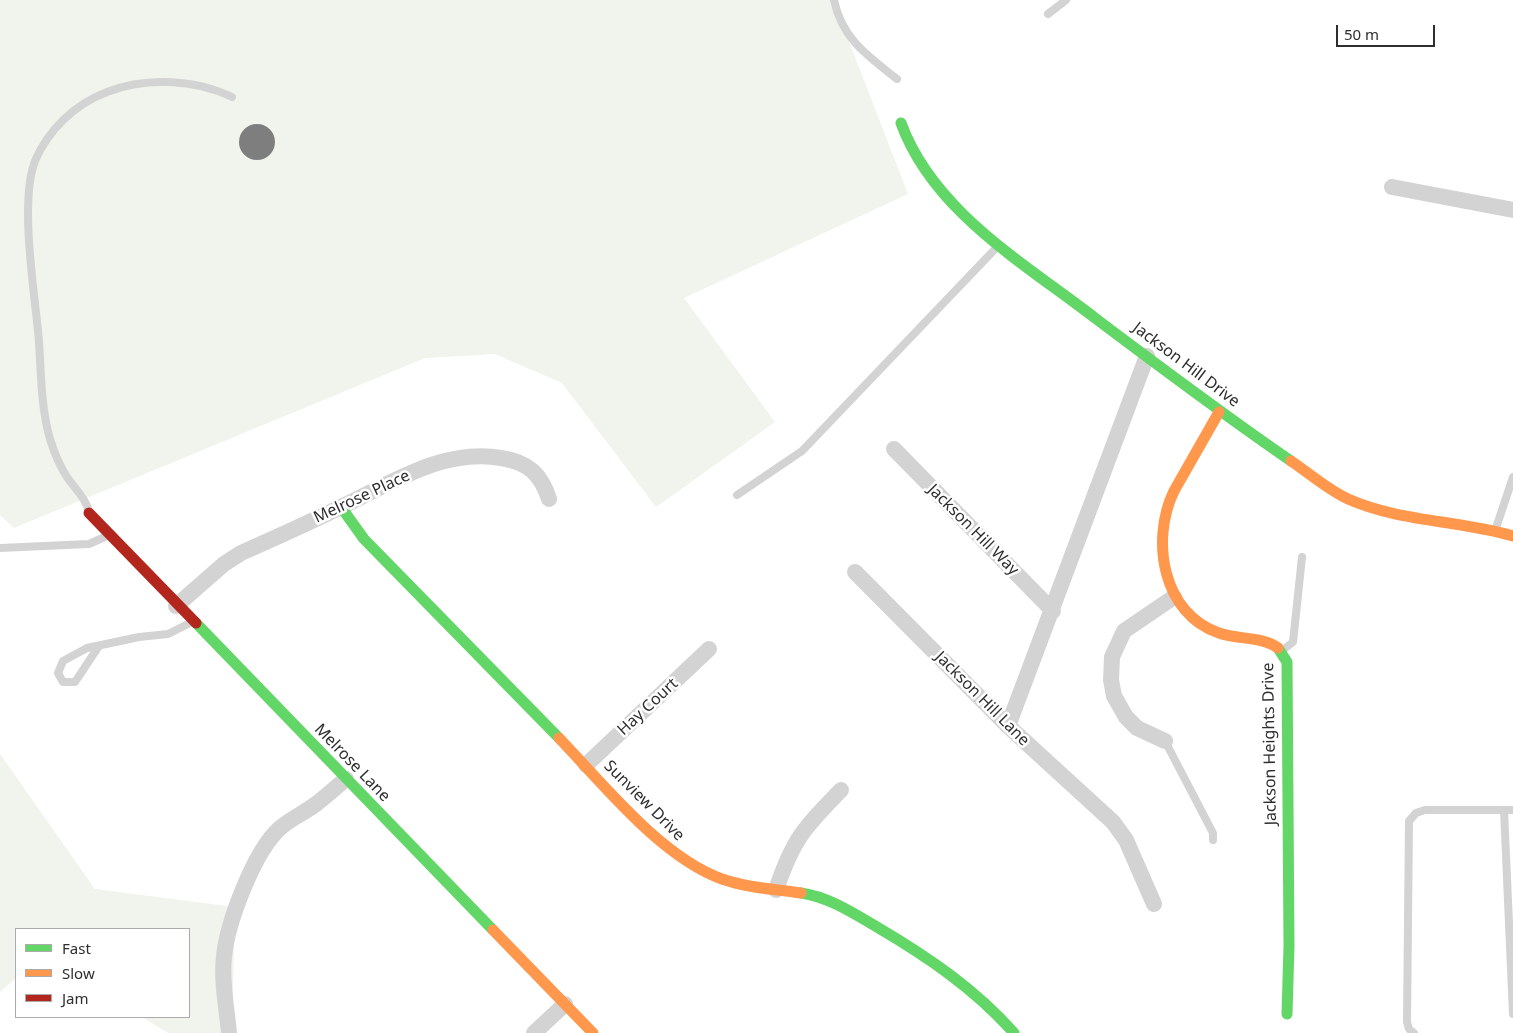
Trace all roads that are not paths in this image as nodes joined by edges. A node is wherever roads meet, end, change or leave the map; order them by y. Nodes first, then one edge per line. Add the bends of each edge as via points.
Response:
1 (834, 0) edge
2 (1066, 0) edge
3 (1048, 14) dead end
4 (897, 79) dead end
5 (232, 97) dead end
6 (901, 122) dead end
7 (1392, 187) dead end
8 (1513, 210) edge
9 (1000, 245) junction
10 (1148, 356) junction
11 (1220, 412) junction
12 (894, 449) dead end
13 (1513, 477) edge
14 (738, 495) dead end
15 (549, 499) dead end
16 (341, 507) junction
17 (89, 513) joint
18 (1495, 530) junction
19 (109, 535) junction
20 (1513, 536) edge
21 (0, 548) edge
22 (1302, 557) dead end
23 (855, 572) dead end
24 (1174, 598) junction
25 (176, 606) junction
26 (1053, 611) junction
27 (192, 622) junction
28 (99, 646) junction
29 (709, 649) dead end
30 (1283, 650) junction
31 (1008, 726) junction
32 (1165, 741) joint
33 (586, 765) junction
34 (346, 779) junction
35 (841, 790) dead end
36 (1504, 810) junction
37 (1513, 810) edge
38 (1213, 840) dead end
39 (776, 890) junction
40 (1154, 904) dead end
41 (565, 1004) junction
42 (1287, 1014) dead end
43 (1513, 1014) edge
44 (229, 1033) edge
45 (534, 1033) edge
46 (594, 1033) edge
47 (1014, 1033) edge
48 (1414, 1033) edge

1 - 4 lane via 837,16 848,35 866,56
2 - 3 lane
5 - 17 lane via 213,89 170,83 117,88 92,98 68,116 48,138 35,162 28,202 47,425 61,466 86,501
6 - 9 street, Jackson Hill Drive via 909,145 940,191
7 - 8 street
9 - 10 street, Jackson Hill Drive
9 - 14 lane via 802,451
10 - 11 street, Jackson Hill Drive
10 - 26 street
11 - 18 street, Jackson Hill Drive via 1365,508
11 - 24 street, Jackson Heights Drive via 1170,498 1162,539 1167,582
12 - 26 street, Jackson Hill Way
13 - 18 lane
15 - 16 street, Melrose Place via 544,483 526,464 474,456 428,466
16 - 25 street, Melrose Place via 241,553
16 - 33 street, Sunview Drive via 364,539
17 - 19 street, Melrose Lane
18 - 20 street, Jackson Hill Drive
19 - 21 lane via 89,544
19 - 25 street, Melrose Lane
22 - 30 lane via 1293,642
23 - 31 street, Jackson Hill Lane
24 - 30 street, Jackson Heights Drive via 1188,616 1208,629 1237,638 1271,642
24 - 32 street via 1124,631 1112,657 1114,696 1126,717 1137,728
25 - 27 street, Melrose Lane
26 - 31 street
27 - 28 lane via 168,634
27 - 34 street, Melrose Lane
28 - 28 lane via 87,648 63,661 58,673 63,682 75,682
29 - 33 street, Hay Court
30 - 42 street, Jackson Heights Drive via 1287,670
31 - 40 street, Jackson Hill Lane via 1113,822 1126,840
32 - 38 lane via 1214,833
33 - 39 street, Sunview Drive via 657,839 687,863 736,884
34 - 41 street, Melrose Lane
34 - 44 street via 278,830 257,859 232,921 223,958
35 - 39 street via 799,835
36 - 37 lane
36 - 43 lane
36 - 48 lane via 1425,810 1416,813 1409,821 1407,1022
39 - 47 street, Sunview Drive via 819,897 860,916 964,984
41 - 45 street
41 - 46 street, Melrose Lane

